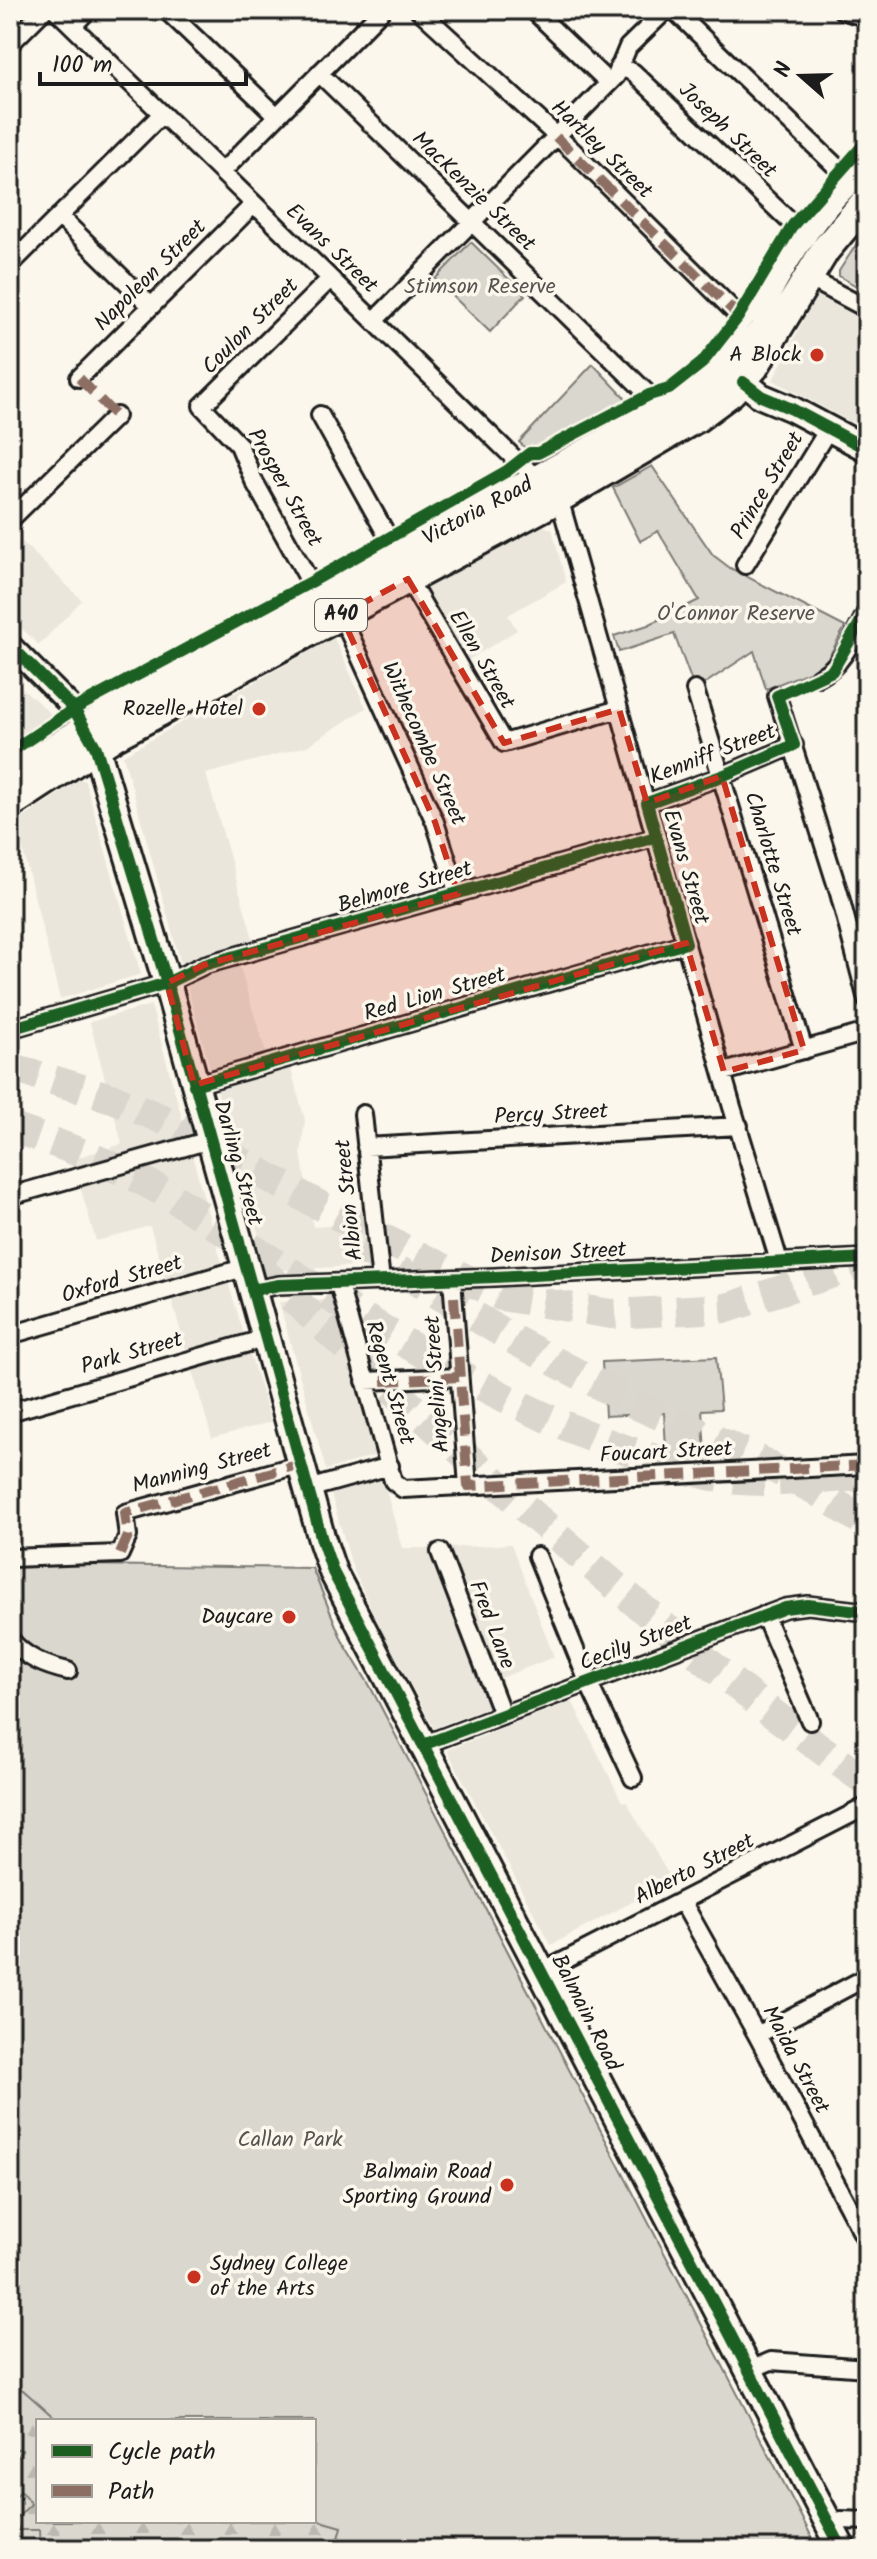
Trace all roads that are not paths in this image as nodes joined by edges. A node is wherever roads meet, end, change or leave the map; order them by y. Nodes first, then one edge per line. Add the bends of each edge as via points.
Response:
1 (44, 10) edge
2 (56, 10) edge
3 (88, 10) edge
4 (166, 10) edge
5 (382, 10) edge
6 (419, 10) edge
7 (533, 10) edge
8 (666, 10) edge
9 (674, 10) edge
10 (842, 10) edge
11 (185, 16) edge
12 (867, 18) edge
13 (73, 26) junction
14 (10, 44) edge
15 (619, 67) junction
16 (319, 73) junction
17 (609, 83) junction
18 (162, 114) junction
19 (277, 116) junction
20 (556, 137) junction
21 (857, 170) edge
22 (222, 172) junction
23 (867, 200) edge
24 (254, 204) junction
25 (59, 216) junction
26 (471, 221) junction
27 (802, 233) junction
28 (10, 265) edge
29 (807, 277) junction
30 (330, 279) junction
31 (151, 306) junction
32 (867, 309) edge
33 (374, 321) junction
34 (749, 326) junction
35 (733, 374) junction
36 (79, 378) dead end
37 (202, 406) joint
38 (662, 412) junction
39 (320, 415) dead end
40 (116, 416) dead end
41 (829, 428) junction
42 (867, 449) edge
43 (549, 489) junction
44 (10, 520) edge
45 (745, 565) dead end
46 (403, 567) junction
47 (330, 606) junction
48 (867, 611) edge
49 (10, 645) edge
50 (819, 677) dead end
51 (695, 690) dead end
52 (777, 696) dead end
53 (619, 709) junction
54 (91, 738) junction
55 (794, 745) junction
56 (722, 776) junction
57 (10, 777) edge
58 (647, 803) junction
59 (10, 804) edge
60 (656, 837) junction
61 (458, 894) junction
62 (686, 943) junction
63 (167, 983) junction
64 (867, 1000) edge
65 (10, 1029) edge
66 (867, 1032) edge
67 (804, 1050) junction
68 (724, 1072) junction
69 (194, 1085) junction
70 (363, 1114) dead end
71 (739, 1126) junction
72 (210, 1140) junction
73 (366, 1147) junction
74 (10, 1196) edge
75 (867, 1258) edge
76 (779, 1261) junction
77 (249, 1278) junction
78 (452, 1279) junction
79 (381, 1282) junction
80 (339, 1284) junction
81 (10, 1335) edge
82 (266, 1338) junction
83 (465, 1365) junction
84 (365, 1381) junction
85 (10, 1412) edge
86 (867, 1465) edge
87 (390, 1466) junction
88 (304, 1476) junction
89 (468, 1486) junction
90 (403, 1489) joint
91 (440, 1552) dead end
92 (537, 1556) dead end
93 (10, 1558) edge
94 (867, 1612) edge
95 (764, 1615) junction
96 (10, 1639) edge
97 (68, 1671) dead end
98 (589, 1684) junction
99 (502, 1714) junction
100 (810, 1721) dead end
101 (423, 1745) junction
102 (633, 1778) dead end
103 (867, 1806) edge
104 (682, 1901) junction
105 (542, 1972) junction
106 (867, 1977) edge
107 (757, 2035) junction
108 (867, 2242) edge
109 (867, 2368) edge
110 (750, 2370) junction
111 (867, 2521) edge
112 (828, 2523) junction
113 (842, 2549) edge

1 - 14 street
2 - 13 street, Evans Street
3 - 13 street
4 - 11 street
5 - 16 street
6 - 20 street, Hartley Street
7 - 17 street
8 - 15 street via 628,47
9 - 21 street
10 - 12 street
11 - 19 street
13 - 18 street, Evans Street
15 - 17 street
15 - 27 street, Joseph Street via 633,72
16 - 19 street
16 - 26 street, MacKenzie Street
17 - 20 street
18 - 22 street, Evans Street
18 - 25 street
19 - 22 street
20 - 26 street
20 - 34 street, Hartley Street
21 - 27 highway, Victoria Road / A40
22 - 24 street, Evans Street
23 - 29 highway, Victoria Road / A40
24 - 30 street, Evans Street
24 - 31 street, Napoleon Street
25 - 28 street
25 - 31 street
26 - 33 street
26 - 38 street, MacKenzie Street
27 - 34 highway, Victoria Road / A40
29 - 32 street
29 - 35 highway, Victoria Road / A40 via 769,344
30 - 33 street, Evans Street
30 - 37 street, Coulon Street
31 - 36 street, Napoleon Street
33 - 43 street, Evans Street
34 - 35 highway, Victoria Road / A40
35 - 38 highway, Victoria Road / A40
35 - 41 main road via 761,396
35 - 43 highway, Victoria Road / A40 via 696,418
37 - 47 street, Prosper Street via 239,445 254,481
38 - 43 highway, Victoria Road / A40
39 - 46 street, Ellen Street
40 - 44 street
41 - 42 main road
41 - 45 street, Prince Street
43 - 46 highway, Victoria Road / A40
43 - 53 street, Evans Street
46 - 47 highway, Victoria Road / A40
46 - 53 street, Ellen Street via 504,743
47 - 54 highway, Victoria Road / A40
47 - 61 street, Withecombe Street via 435,822
48 - 50 street via 840,660
49 - 54 street, Darling Street via 74,709
51 - 56 street, Charlotte Street
52 - 55 street
53 - 58 street, Evans Street
54 - 57 highway, Victoria Road / A40
54 - 59 highway, Victoria Road / A40
54 - 63 main road, Darling Street
55 - 56 street, Kenniff Street
55 - 64 street
56 - 58 street, Kenniff Street
56 - 67 street, Charlotte Street
58 - 60 street, Evans Street
60 - 61 street, Belmore Street
60 - 62 street, Evans Street
61 - 63 street, Belmore Street via 204,965
62 - 68 street, Evans Street
62 - 69 street, Red Lion Street
63 - 65 street, Belmore Street
63 - 69 main road, Darling Street
66 - 67 street
67 - 68 street
68 - 71 street, Evans Street
69 - 72 main road, Darling Street
70 - 73 street, Albion Street
71 - 73 street, Percy Street
71 - 76 street, Evans Street
72 - 74 street
72 - 77 main road, Darling Street
73 - 79 street, Albion Street
75 - 76 street, Denison Street
76 - 78 street, Denison Street
77 - 80 street, Denison Street via 279,1285
77 - 81 street, Oxford Street
77 - 82 main road, Darling Street
78 - 79 street, Denison Street
78 - 83 street, Angelini Street
79 - 80 street, Denison Street
80 - 84 street, Regent Street
82 - 85 street, Park Street
82 - 88 main road, Darling Street
83 - 84 street
83 - 89 street, Angelini Street
84 - 87 street, Regent Street
86 - 89 street, Foucart Street
87 - 88 street
87 - 90 street, Regent Street via 393,1481
88 - 93 street, Manning Street via 125,1513 128,1536 120,1554
88 - 101 main road, Balmain Road via 333,1572
89 - 90 street, Foucart Street
91 - 99 street, Fred Lane
92 - 98 street
94 - 95 street, Cecily Street via 798,1605
95 - 98 street, Cecily Street
95 - 100 street
96 - 97 street via 48,1667
98 - 99 street, Cecily Street
98 - 102 street
99 - 101 street, Cecily Street
101 - 105 main road, Balmain Road
103 - 104 street, Alberto Street
104 - 105 street, Alberto Street
104 - 107 street, Maida Street
105 - 110 main road, Balmain Road
106 - 107 street
107 - 108 street, Maida Street
109 - 110 street via 771,2361
110 - 112 main road, Balmain Road
111 - 112 street
112 - 113 main road, Balmain Road

